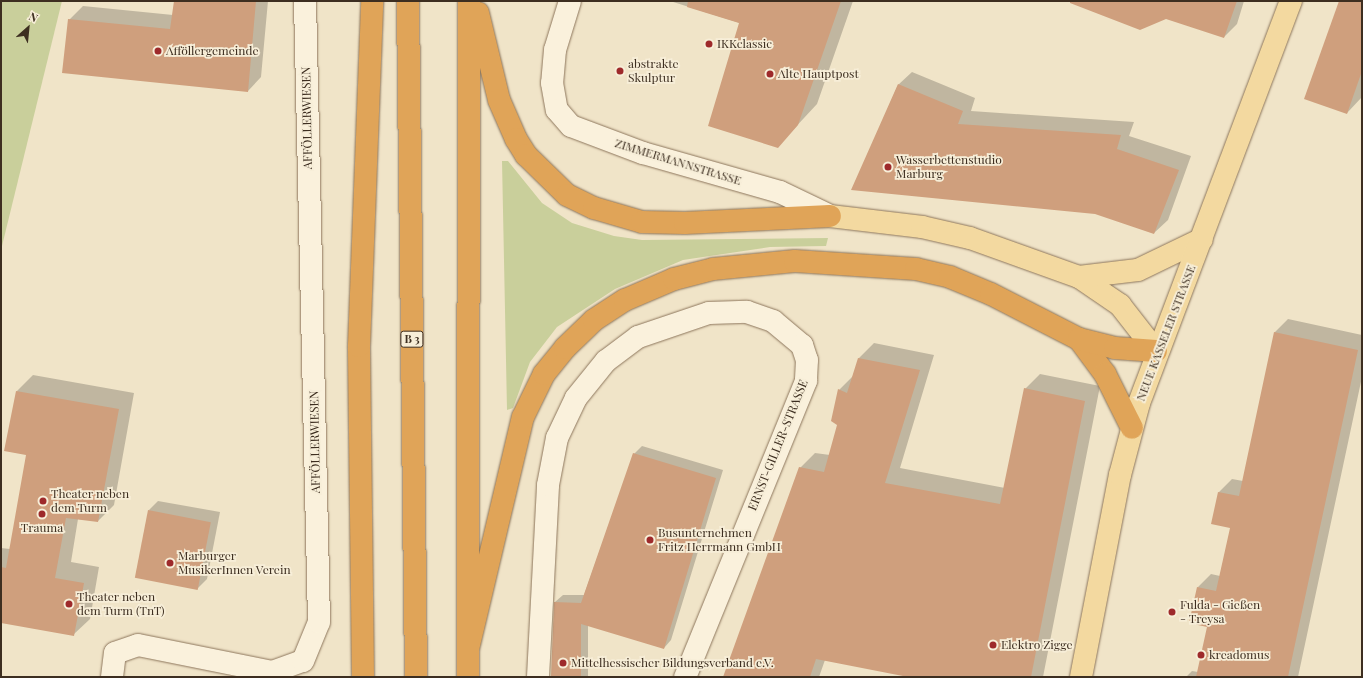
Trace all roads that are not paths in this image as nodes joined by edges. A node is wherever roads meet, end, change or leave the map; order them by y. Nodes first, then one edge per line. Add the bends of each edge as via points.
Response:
1 (305, 1) edge
2 (372, 1) edge
3 (408, 1) edge
4 (470, 1) edge
5 (476, 1) edge
6 (570, 1) edge
7 (1292, 1) edge
8 (830, 216) junction
9 (1202, 239) junction
10 (1079, 277) junction
11 (1079, 339) junction
12 (1156, 351) junction
13 (1132, 428) junction
14 (468, 649) junction
15 (112, 677) edge
16 (363, 677) edge
17 (416, 677) edge
18 (468, 677) edge
19 (538, 677) edge
20 (685, 677) edge
21 (1081, 677) edge

1 - 15 street, AFFÖLLERWIESEN via 319,622 303,661 272,672 138,645 115,653
2 - 16 highway via 359,346
3 - 17 highway, B 3
4 - 14 highway
5 - 8 highway via 499,100 516,139 526,155 567,195 594,208 642,222 685,223
6 - 8 street, ZIMMERMANNSTRASSE via 555,50 552,83 557,110 563,118 577,129 643,153 780,192
7 - 9 main road, NEUE KASSELER STRASSE
8 - 10 main road via 922,227 956,235
9 - 10 main road via 1138,270
9 - 12 main road, NEUE KASSELER STRASSE
10 - 12 main road via 1120,305
11 - 12 highway via 1115,348
11 - 13 highway via 1105,374
11 - 14 highway via 991,294 950,277 916,269 861,264 795,261 713,269 674,279 625,300 594,320 565,348 544,374 523,417
12 - 13 main road, NEUE KASSELER STRASSE
13 - 21 main road, NEUE KASSELER STRASSE via 1120,475
14 - 18 highway
19 - 20 street, ERNST-GILLER-STRASSE via 548,485 557,438 576,398 606,361 638,337 710,313 747,312 773,321 802,345 807,360 806,381

